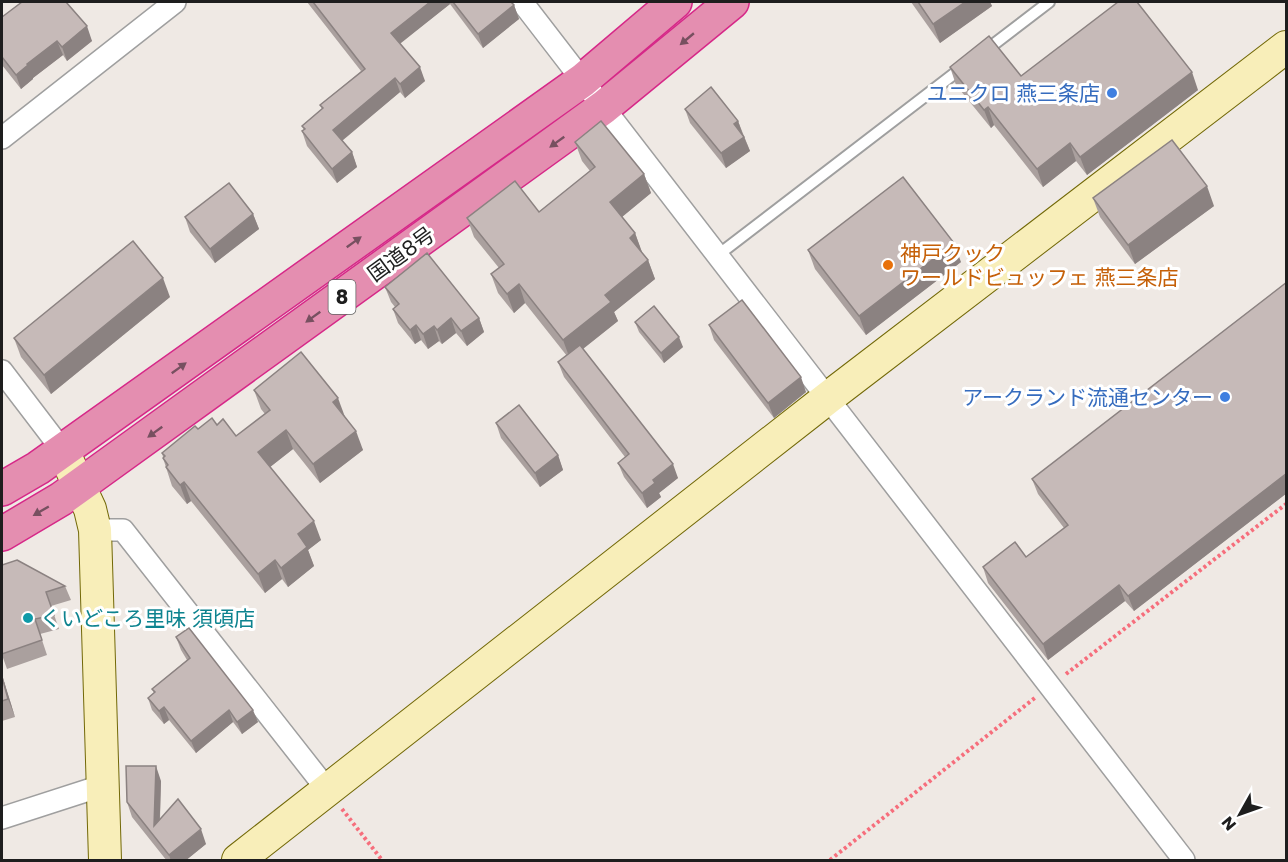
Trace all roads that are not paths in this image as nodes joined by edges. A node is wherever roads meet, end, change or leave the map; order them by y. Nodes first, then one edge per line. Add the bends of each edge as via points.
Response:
1 (175, 2) edge
2 (522, 2) edge
3 (675, 2) edge
4 (732, 2) edge
5 (1049, 2) edge
6 (1287, 47) edge
7 (583, 80) junction
8 (604, 107) junction
9 (2, 138) edge
10 (718, 255) junction
11 (2, 371) edge
12 (829, 397) junction
13 (63, 451) junction
14 (79, 486) junction
15 (2, 489) edge
16 (95, 530) junction
17 (2, 534) edge
18 (101, 786) junction
19 (328, 792) junction
20 (2, 818) edge
21 (105, 861) edge
22 (238, 861) edge
23 (1184, 861) edge

1 - 9 street
2 - 7 street
3 - 7 highway, 国道8号 / 8
4 -> 8 highway, 国道8号 / 8
5 - 10 lane
6 - 12 street
7 - 8 street
13 -> 7 highway, 国道8号 / 8
8 - 10 street
8 -> 14 highway, 国道8号 / 8
10 - 12 street
11 - 13 street
12 - 19 street
12 - 23 street
13 - 14 street
13 - 15 highway, 国道8号 / 8
14 - 16 street
14 -> 17 highway, 国道8号 / 8
16 - 18 street
16 - 19 street via 123,530
18 - 20 street
18 - 21 street
19 - 22 street

